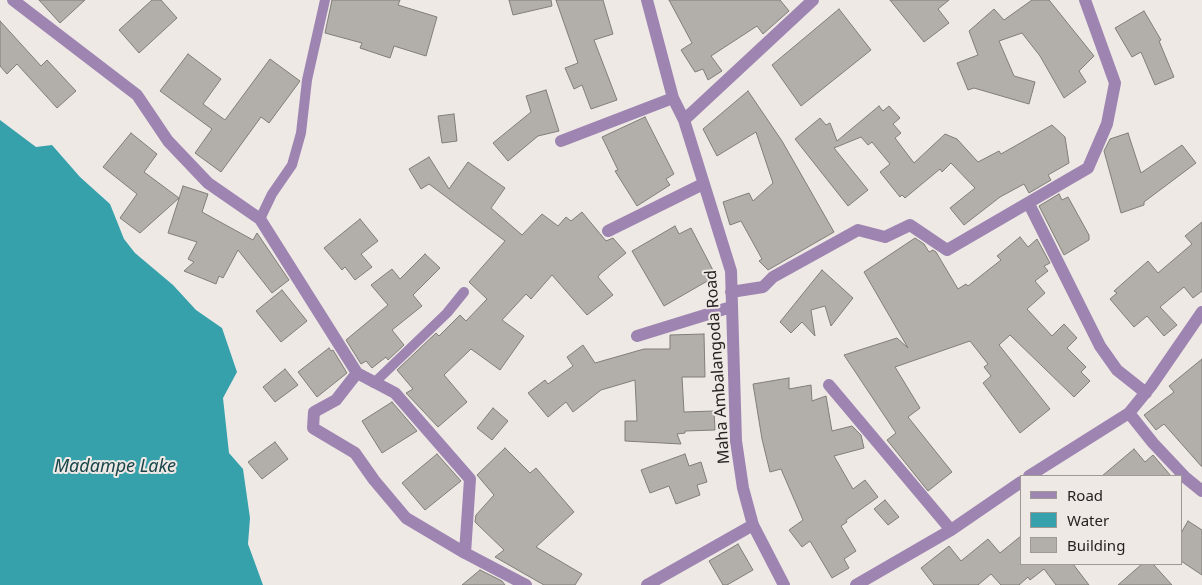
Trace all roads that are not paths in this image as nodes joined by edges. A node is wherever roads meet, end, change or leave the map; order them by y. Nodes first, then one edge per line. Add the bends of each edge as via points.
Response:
1 (13, 0) edge
2 (324, 0) edge
3 (647, 0) edge
4 (813, 0) edge
5 (1085, 0) edge
6 (673, 98) junction
7 (684, 120) junction
8 (561, 141) dead end
9 (703, 184) junction
10 (1029, 204) junction
11 (260, 219) junction
12 (608, 231) dead end
13 (464, 292) dead end
14 (731, 292) junction
15 (731, 307) junction
16 (1202, 312) edge
17 (637, 336) dead end
18 (357, 373) junction
19 (374, 383) junction
20 (829, 385) dead end
21 (1146, 393) junction
22 (1129, 414) junction
23 (1031, 475) edge
24 (1020, 483) edge
25 (1202, 491) edge
26 (753, 525) junction
27 (951, 530) junction
28 (465, 553) junction
29 (526, 585) edge
30 (646, 585) edge
31 (784, 585) edge
32 (856, 585) edge

1 - 11 street via 137,95 168,140 208,183
2 - 11 lane via 307,80 301,133 292,165
3 - 6 street, Maha Ambalangoda Road
4 - 7 street
5 - 10 street via 1115,83 1107,124 1088,168
6 - 7 street, Maha Ambalangoda Road
6 - 8 street
7 - 9 street, Maha Ambalangoda Road
9 - 12 street
9 - 14 street, Maha Ambalangoda Road via 730,271
10 - 14 street via 947,250 910,226 885,237 858,230 773,277 763,287
10 - 21 street via 1100,346 1117,370
11 - 18 street
13 - 19 lane via 447,313
14 - 15 street, Maha Ambalangoda Road
15 - 17 street
15 - 26 street, Maha Ambalangoda Road via 736,441
16 - 21 street
18 - 19 street
18 - 28 street via 336,400 314,412 313,428 355,453 406,518
19 - 28 street via 400,398 470,479
20 - 27 street
21 - 22 street
22 - 23 street
22 - 25 street via 1186,478
24 - 27 street
26 - 30 street
26 - 31 street, Maha Ambalangoda Road
27 - 32 street
28 - 29 street

